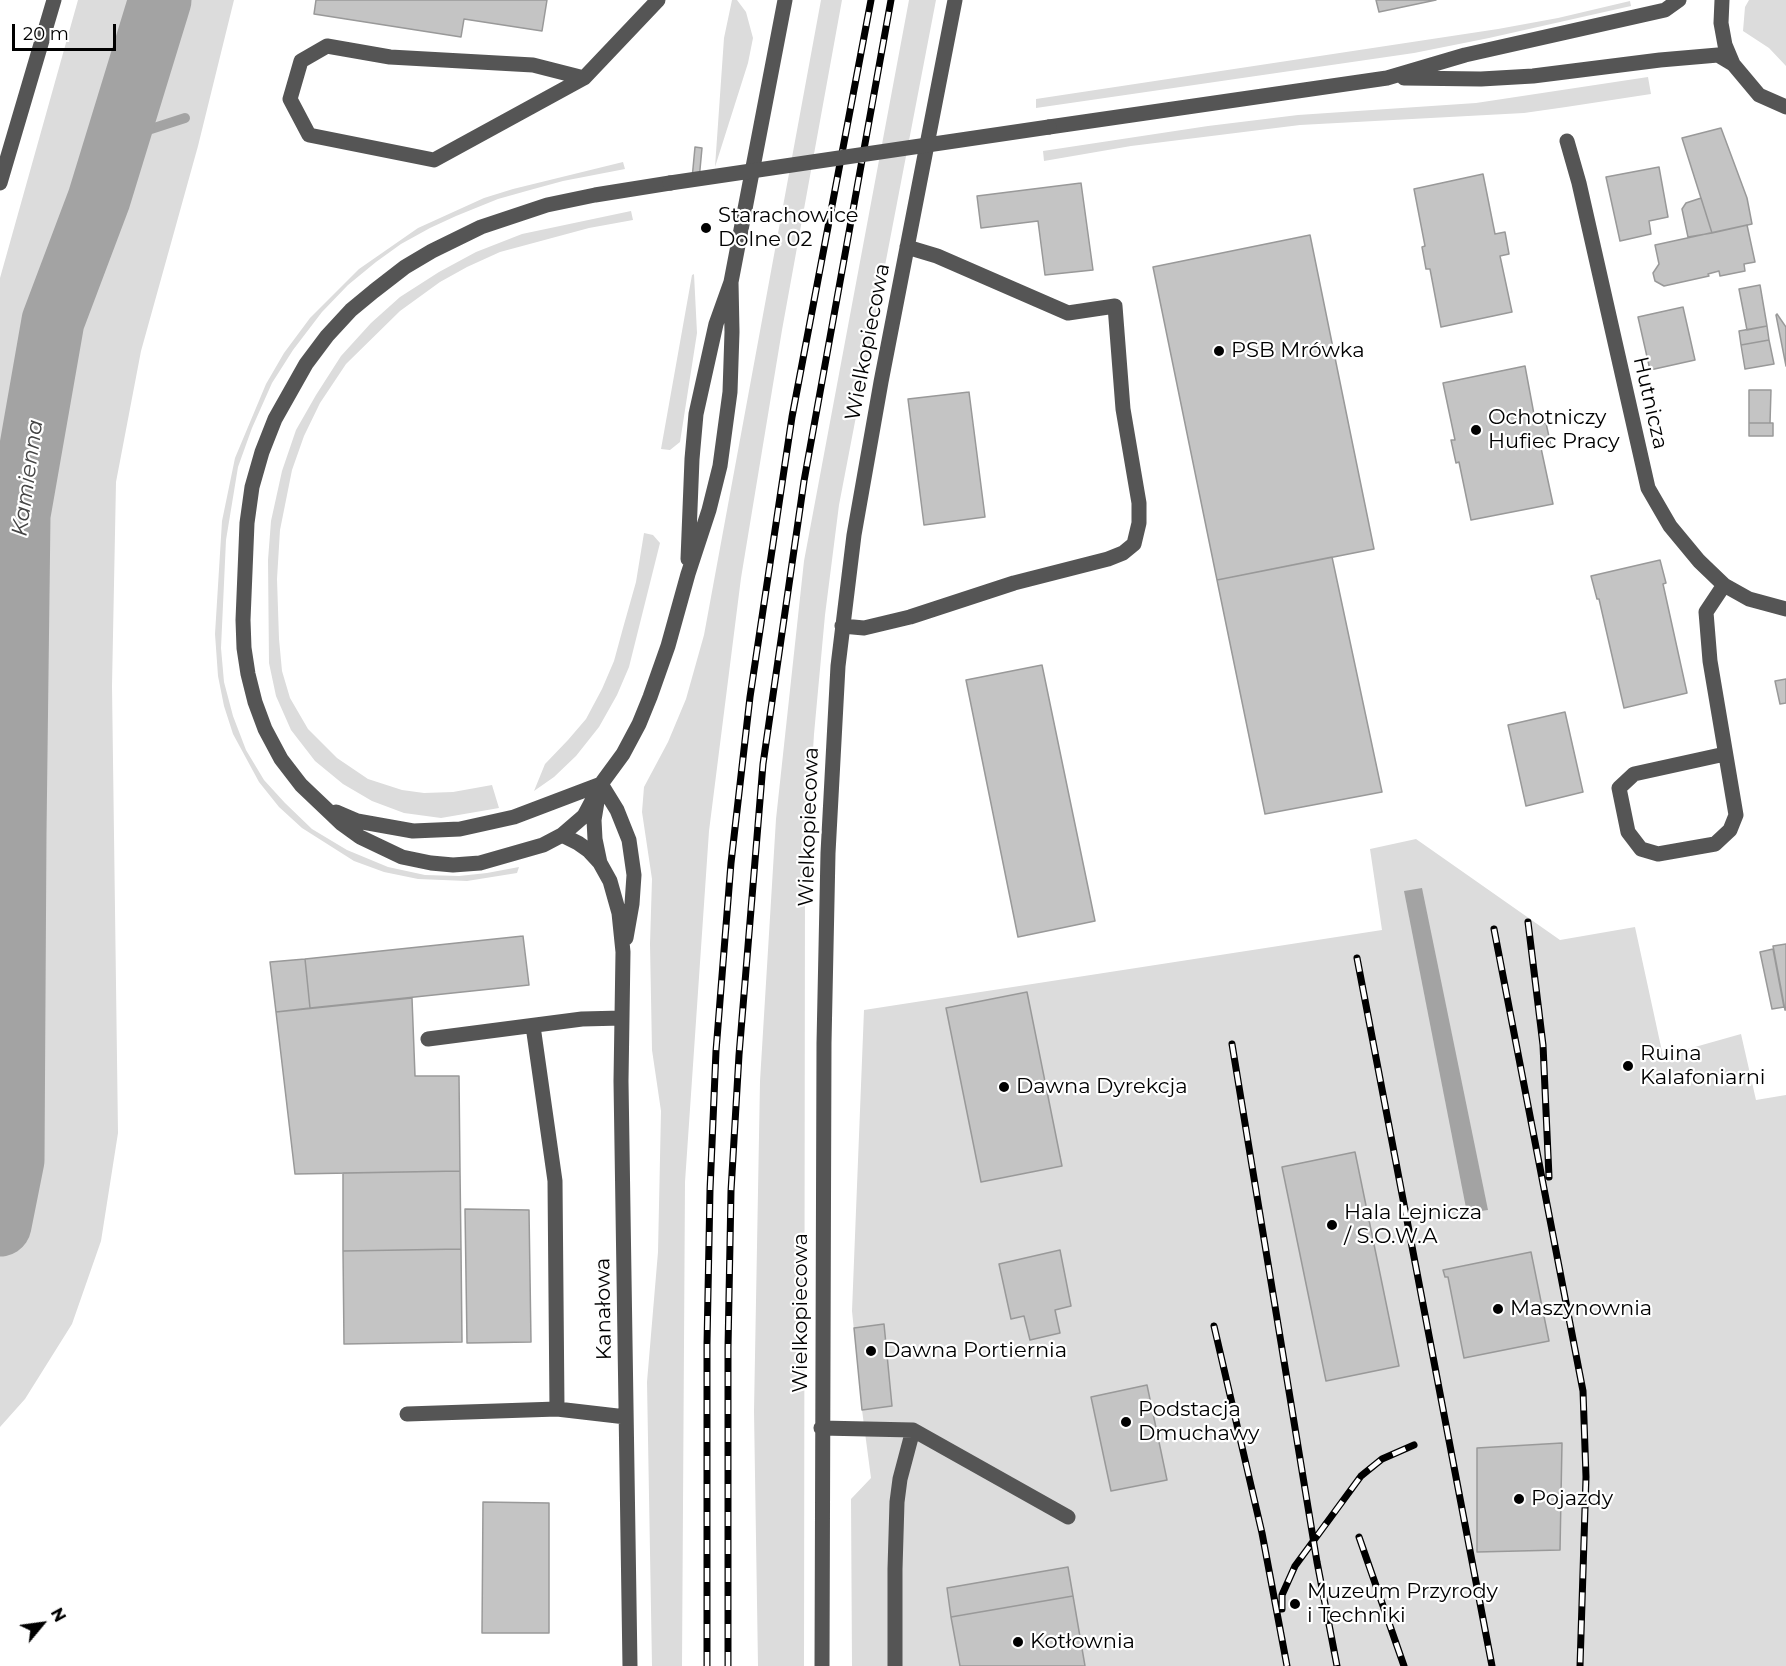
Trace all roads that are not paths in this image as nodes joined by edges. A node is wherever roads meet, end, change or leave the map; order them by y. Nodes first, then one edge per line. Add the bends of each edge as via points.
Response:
1 (54, 0) edge
2 (658, 0) edge
3 (785, 0) edge
4 (956, 0) edge
5 (1679, 0) edge
6 (1722, 0) edge
7 (1733, 64) junction
8 (584, 78) junction
9 (1387, 78) junction
10 (1786, 107) edge
11 (1567, 141) dead end
12 (2, 165) edge
13 (0, 183) edge
14 (907, 247) junction
15 (730, 282) junction
16 (688, 574) junction
17 (1724, 585) junction
18 (1786, 609) edge
19 (842, 626) junction
20 (1725, 754) junction
21 (601, 784) junction
22 (322, 806) junction
23 (562, 835) junction
24 (600, 863) junction
25 (623, 952) junction
26 (622, 1018) junction
27 (532, 1026) junction
28 (428, 1039) dead end
29 (557, 1409) junction
30 (407, 1414) dead end
31 (626, 1417) junction
32 (821, 1428) junction
33 (913, 1430) junction
34 (1068, 1517) dead end
35 (630, 1666) edge
36 (822, 1666) edge
37 (895, 1666) edge

1 - 12 street
2 - 8 street
3 - 15 street
4 - 14 street, Wielkopiecowa
5 - 9 street via 1665,10 1465,55
6 - 7 street via 1721,23
7 - 9 street via 1718,55 1533,76
7 - 10 street via 1759,95
8 - 8 street via 434,160 309,135 290,99 301,61 327,46 390,57 533,65
9 - 22 street, bridge via 595,195 547,205 481,227 405,267 351,310 327,336 290,389 266,441 252,487 243,620 244,648 255,702 281,759
11 - 17 street, Hutnicza via 1648,488 1670,526
12 - 13 street
14 - 19 street, Wielkopiecowa via 856,523
14 - 19 street via 937,256 1068,313 1115,306 1123,409 1139,523 1134,544 1108,559 1014,583 910,617 864,628
15 - 16 street via 716,324 696,414
15 - 16 street via 730,392 720,466
16 - 21 street via 646,706 623,754
17 - 18 street, Hutnicza via 1749,599
17 - 20 street via 1706,612
19 - 32 street, Wielkopiecowa via 828,853
20 - 20 street via 1634,774 1619,788 1628,832 1641,849 1658,854 1715,844 1730,830 1736,815
21 - 22 street via 514,817 460,830 413,831 357,820
21 - 23 street via 584,816
21 - 24 street, Kanałowa via 594,820
21 - 25 street, Kanałowa via 629,840 634,875
22 - 23 street via 374,845 402,857 431,863 480,863 527,851
23 - 24 street, Kanałowa via 578,843
24 - 25 street, Kanałowa via 610,881
25 - 26 street, Kanałowa
26 - 27 street
26 - 31 street, Kanałowa
27 - 28 street
27 - 29 street via 555,1181
29 - 30 street
29 - 31 street
31 - 35 street, Kanałowa
32 - 33 street
32 - 36 street, Wielkopiecowa
33 - 34 street
33 - 37 street via 897,1502

